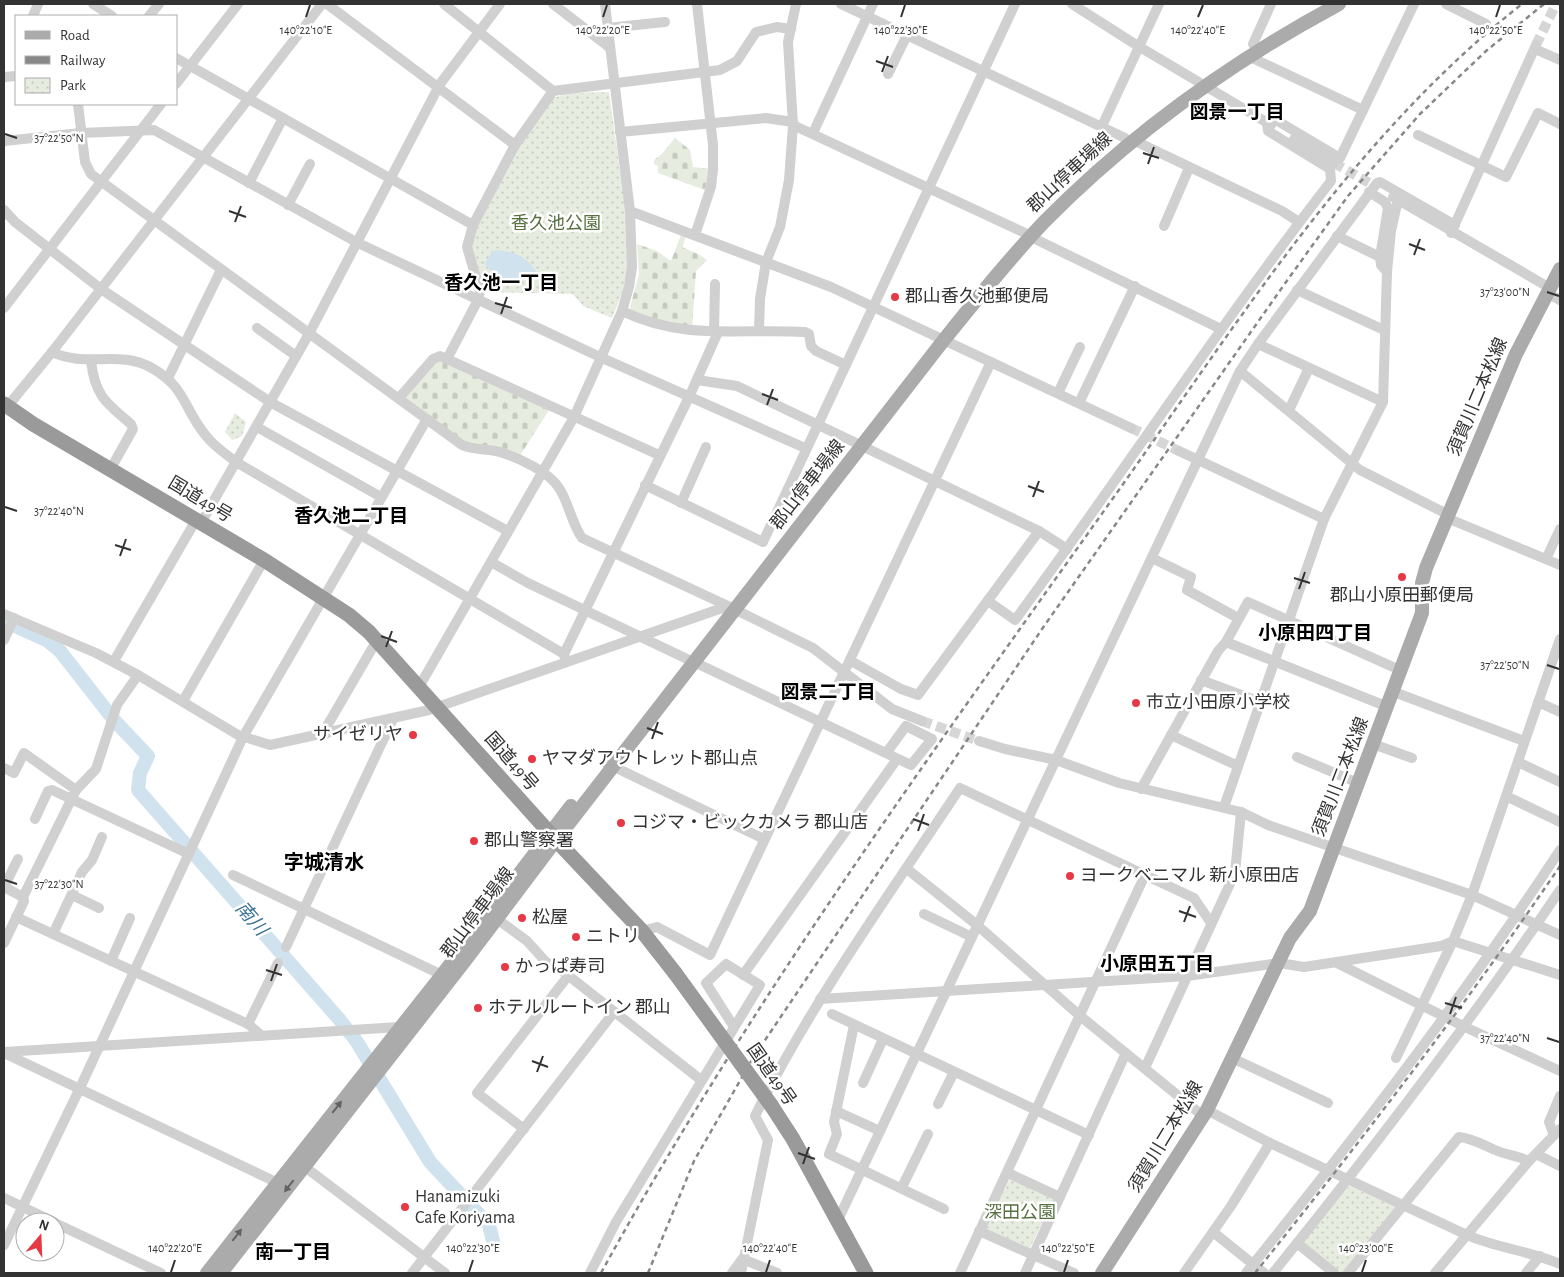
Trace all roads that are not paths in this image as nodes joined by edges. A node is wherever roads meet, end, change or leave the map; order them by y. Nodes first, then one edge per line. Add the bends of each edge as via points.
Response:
1 (93, 4) edge
2 (159, 4) edge
3 (238, 4) edge
4 (322, 4) edge
5 (327, 4) edge
6 (444, 4) edge
7 (500, 4) edge
8 (553, 4) edge
9 (605, 4) edge
10 (697, 4) edge
11 (796, 4) edge
12 (842, 4) edge
13 (873, 4) edge
14 (1015, 4) edge
15 (1072, 4) edge
16 (1159, 4) edge
17 (1271, 4) edge
18 (1322, 4) edge
19 (1339, 4) edge
20 (1414, 4) edge
21 (1446, 4) edge
22 (110, 15) edge
23 (150, 15) edge
24 (867, 16) junction
25 (666, 22) dead end
26 (1486, 24) dead end
27 (607, 28) junction
28 (791, 29) junction
29 (479, 32) junction
30 (907, 35) junction
31 (1138, 46) junction
32 (609, 47) junction
33 (1250, 50) junction
34 (178, 59) edge
35 (1560, 60) edge
36 (190, 66) junction
37 (984, 71) junction
38 (705, 73) junction
39 (888, 74) dead end
40 (178, 81) edge
41 (615, 83) junction
42 (1200, 83) junction
43 (438, 88) junction
44 (553, 91) junction
45 (248, 99) junction
46 (78, 105) edge
47 (160, 105) edge
48 (1363, 110) junction
49 (283, 118) junction
50 (793, 123) junction
51 (711, 124) junction
52 (1560, 124) edge
53 (1102, 126) junction
54 (141, 129) junction
55 (620, 132) junction
56 (81, 133) junction
57 (813, 133) junction
58 (1418, 135) dead end
59 (1129, 139) junction
60 (4, 141) edge
61 (515, 145) junction
62 (203, 158) junction
63 (1334, 163) junction
64 (310, 164) dead end
65 (1482, 167) junction
66 (1189, 168) junction
67 (392, 178) junction
68 (101, 182) junction
69 (249, 183) junction
70 (929, 189) junction
71 (1373, 190) junction
72 (1398, 200) junction
73 (288, 205) junction
74 (4, 210) edge
75 (630, 211) junction
76 (154, 221) junction
77 (1300, 222) junction
78 (473, 225) junction
79 (1164, 226) dead end
80 (1453, 229) junction
81 (695, 234) junction
82 (1028, 235) junction
83 (1337, 236) junction
84 (358, 244) junction
85 (49, 249) junction
86 (1380, 257) junction
87 (766, 262) junction
88 (1560, 269) edge
89 (222, 270) junction
90 (1386, 272) junction
91 (715, 284) dead end
92 (1135, 286) junction
93 (100, 289) junction
94 (1297, 290) junction
95 (1548, 290) junction
96 (478, 300) junction
97 (1560, 300) edge
98 (873, 307) junction
99 (4, 308) edge
100 (622, 311) junction
101 (257, 328) dead end
102 (1221, 329) junction
103 (759, 330) junction
104 (1384, 330) junction
105 (310, 332) junction
106 (716, 332) junction
107 (940, 339) junction
108 (1258, 344) junction
109 (185, 345) junction
110 (1080, 347) dead end
111 (52, 352) junction
112 (296, 356) junction
113 (600, 357) junction
114 (447, 359) junction
115 (91, 361) junction
116 (991, 362) junction
117 (846, 365) junction
118 (1309, 368) junction
119 (1240, 371) junction
120 (168, 378) junction
121 (697, 380) junction
122 (1058, 393) junction
123 (690, 395) junction
124 (400, 398) junction
125 (270, 402) junction
126 (1383, 402) junction
127 (1078, 403) junction
128 (5, 406) edge
129 (1289, 410) junction
130 (574, 417) junction
131 (427, 419) junction
132 (818, 424) junction
133 (257, 427) junction
134 (1131, 428) tunnel mouth
135 (859, 444) junction
136 (706, 447) dead end
137 (805, 448) junction
138 (1178, 451) tunnel mouth
139 (659, 455) junction
140 (1198, 459) junction
141 (236, 462) junction
142 (1352, 464) junction
143 (110, 470) junction
144 (396, 471) junction
145 (543, 474) junction
146 (934, 480) junction
147 (645, 485) junction
148 (381, 497) junction
149 (681, 502) junction
150 (1448, 516) junction
151 (1324, 519) junction
152 (198, 521) junction
153 (1560, 529) edge
154 (508, 531) junction
155 (1039, 531) junction
156 (360, 534) junction
157 (1067, 549) junction
158 (614, 552) junction
159 (1152, 558) junction
160 (1546, 559) junction
161 (264, 560) junction
162 (491, 562) junction
163 (1560, 565) edge
164 (321, 598) junction
165 (470, 599) junction
166 (988, 601) junction
167 (731, 609) junction
168 (586, 611) junction
169 (4, 614) edge
170 (14, 618) junction
171 (1238, 618) junction
172 (1288, 621) junction
173 (641, 637) junction
174 (1560, 639) edge
175 (4, 640) edge
176 (377, 640) junction
177 (1226, 642) junction
178 (565, 659) junction
179 (690, 660) junction
180 (1275, 660) junction
181 (114, 661) junction
182 (851, 661) junction
183 (845, 671) junction
184 (1402, 672) junction
185 (138, 675) junction
186 (1201, 680) junction
187 (419, 688) junction
188 (1394, 692) junction
189 (183, 701) junction
190 (1260, 702) junction
191 (1538, 702) junction
192 (438, 707) junction
193 (1388, 708) junction
194 (1560, 712) edge
195 (393, 719) junction
196 (922, 721) tunnel mouth
197 (821, 722) junction
198 (326, 734) junction
199 (1170, 735) junction
200 (243, 737) junction
201 (979, 741) tunnel mouth
202 (1524, 741) junction
203 (1373, 744) junction
204 (887, 752) junction
205 (1297, 757) dead end
206 (1412, 758) dead end
207 (897, 759) junction
208 (1056, 760) junction
209 (1518, 762) junction
210 (609, 765) junction
211 (1238, 766) junction
212 (4, 768) edge
213 (1560, 782) edge
214 (1358, 783) junction
215 (1141, 789) junction
216 (74, 794) junction
217 (1506, 796) junction
218 (1224, 807) junction
219 (1241, 812) junction
220 (35, 819) dead end
221 (1029, 820) junction
222 (1560, 822) edge
223 (552, 837) junction
224 (102, 838) dead end
225 (764, 839) junction
226 (1334, 847) junction
227 (1560, 850) edge
228 (189, 854) junction
229 (18, 859) dead end
230 (907, 869) junction
231 (233, 875) dead end
232 (1145, 875) junction
233 (4, 887) edge
234 (1560, 890) edge
235 (72, 895) junction
236 (1472, 895) junction
237 (23, 897) junction
238 (99, 908) dead end
239 (304, 910) junction
240 (924, 914) dead end
241 (1517, 916) junction
242 (16, 917) junction
243 (130, 918) dead end
244 (497, 919) junction
245 (1211, 923) junction
246 (1537, 924) junction
247 (977, 925) junction
248 (642, 931) junction
249 (53, 934) junction
250 (1560, 935) edge
251 (972, 937) junction
252 (1453, 941) junction
253 (4, 944) edge
254 (286, 947) dead end
255 (1491, 953) junction
256 (1511, 959) junction
257 (111, 961) junction
258 (278, 963) dead end
259 (1279, 963) junction
260 (1337, 963) junction
261 (133, 972) junction
262 (743, 974) junction
263 (442, 975) junction
264 (1560, 975) edge
265 (568, 976) junction
266 (1187, 976) junction
267 (1095, 981) junction
268 (1045, 984) junction
269 (944, 993) junction
270 (820, 999) junction
271 (1422, 1006) junction
272 (614, 1012) junction
273 (832, 1014) dead end
274 (1079, 1015) junction
275 (1446, 1017) junction
276 (248, 1024) junction
277 (854, 1025) junction
278 (1463, 1026) junction
279 (734, 1028) junction
280 (403, 1030) junction
281 (261, 1035) junction
282 (883, 1039) junction
283 (98, 1046) junction
284 (4, 1053) edge
285 (1126, 1053) junction
286 (917, 1054) junction
287 (1232, 1058) junction
288 (1396, 1058) dead end
289 (374, 1068) junction
290 (1146, 1068) junction
291 (1560, 1071) edge
292 (954, 1072) junction
293 (701, 1080) junction
294 (863, 1083) dead end
295 (79, 1090) junction
296 (1560, 1096) edge
297 (1328, 1102) dead end
298 (938, 1104) dead end
299 (1036, 1110) junction
300 (836, 1111) junction
301 (1205, 1113) junction
302 (524, 1129) junction
303 (880, 1131) junction
304 (1557, 1132) edge
305 (928, 1134) dead end
306 (1089, 1135) junction
307 (1270, 1143) junction
308 (1532, 1158) junction
309 (1560, 1166) edge
310 (304, 1167) junction
311 (861, 1169) junction
312 (1328, 1170) junction
313 (1008, 1173) junction
314 (1349, 1178) junction
315 (278, 1183) junction
316 (902, 1187) junction
317 (1060, 1197) junction
318 (4, 1198) edge
319 (1405, 1205) junction
320 (22, 1206) junction
321 (944, 1208) dead end
322 (34, 1212) edge
323 (837, 1222) junction
324 (65, 1227) edge
325 (979, 1231) junction
326 (1213, 1232) junction
327 (1467, 1235) junction
328 (1297, 1243) junction
329 (4, 1245) edge
330 (1033, 1256) junction
331 (1540, 1256) junction
332 (425, 1257) junction
333 (746, 1258) junction
334 (1253, 1264) junction
335 (1560, 1264) edge
336 (161, 1273) edge
337 (207, 1273) edge
338 (221, 1273) edge
339 (412, 1273) edge
340 (445, 1273) edge
341 (590, 1273) edge
342 (732, 1273) edge
343 (741, 1273) edge
344 (777, 1273) edge
345 (866, 1273) edge
346 (960, 1273) edge
347 (1025, 1273) edge
348 (1074, 1273) edge
349 (1102, 1273) edge
350 (1184, 1273) edge
351 (1246, 1273) edge
352 (1264, 1273) edge
353 (1273, 1273) edge
354 (1334, 1273) edge
355 (1348, 1273) edge
356 (1435, 1273) edge
357 (1526, 1273) edge

1 - 22 street
2 - 23 street
3 - 36 street
4 - 45 street
5 - 43 street
6 - 29 street
7 - 29 street
8 - 32 street
9 - 27 street
10 - 38 street
11 - 28 street
12 - 24 street
13 - 24 street
14 - 37 street
15 - 31 street
16 - 31 street
17 - 33 street
18 - 33 main road, 郡山停車場線
19 - 33 main road, 郡山停車場線
20 - 48 street
21 - 26 street
24 - 30 street
24 - 57 street
25 - 27 street
27 - 32 street
28 - 38 street via 777,27 756,32 732,65
28 - 50 street via 788,42
29 - 43 street
29 - 44 street
30 - 37 street
30 - 39 street
31 - 42 street
31 - 53 street
32 - 41 street
33 - 42 main road, 郡山停車場線
33 - 48 street
34 - 36 street
35 - 65 street via 1536,47
36 - 40 street
36 - 45 street
37 - 53 street
37 - 70 street
38 - 41 street
38 - 51 street
41 - 44 street
41 - 55 street
42 - 59 main road, 郡山停車場線
42 - 63 street
43 - 61 street
43 - 67 street
44 - 61 street
45 - 49 street
45 - 62 street
46 - 56 street
47 - 54 street
48 - 63 street
49 - 67 street
49 - 69 street
50 - 51 street via 766,118
50 - 57 street
50 - 87 street via 786,205
51 - 55 street
51 - 81 street via 711,187
52 - 65 street via 1538,113 1506,177
53 - 59 street
54 - 56 street
54 - 62 street via 154,130
54 - 68 street
55 - 75 street
56 - 60 street
56 - 68 street via 86,166
57 - 70 street
58 - 65 street
59 - 66 street
59 - 82 main road, 郡山停車場線 via 1094,163
61 - 78 street
62 - 69 street
62 - 76 street
63 - 77 street via 1331,180
64 - 73 street
65 - 80 street
66 - 77 street
66 - 79 street
67 - 78 street
67 - 84 street
68 - 76 street
68 - 85 street
69 - 73 street
70 - 82 street
70 - 98 street
71 - 72 street
71 - 80 street via 1380,182
71 - 83 street
71 - 86 street via 1388,208
72 - 80 street
72 - 90 street
73 - 84 street
74 - 85 street
75 - 81 street
75 - 100 street via 632,267
76 - 89 street
76 - 93 street
77 - 102 street
78 - 96 street via 467,247 480,291
80 - 95 street
81 - 87 street
82 - 92 street
82 - 107 main road, 郡山停車場線
83 - 86 street
83 - 94 street
84 - 96 street
84 - 105 street
85 - 93 street
85 - 99 street
86 - 90 street
87 - 98 street
87 - 103 street
88 - 95 main road, 須賀川二本松線
89 - 105 street
89 - 109 street
90 - 104 street
91 - 106 street
92 - 102 street
92 - 127 street
93 - 109 street
93 - 111 street
94 - 104 street
94 - 108 street
95 - 97 street
95 - 150 main road, 須賀川二本松線 via 1516,354
96 - 113 street
96 - 114 street
98 - 107 street
98 - 117 street
100 - 106 street via 663,327
100 - 113 street
101 - 112 street
102 - 157 street
103 - 106 street
103 - 117 street via 805,332 816,351
104 - 126 street
105 - 112 street
105 - 124 street
106 - 121 street
107 - 116 street
107 - 135 main road, 郡山停車場線
108 - 118 street
108 - 119 street
109 - 120 street
109 - 125 street
110 - 122 street
111 - 115 street
111 - 128 street
112 - 125 street
113 - 123 street
113 - 130 street
114 - 124 street via 440,356 433,359
114 - 130 street
115 - 120 street via 133,360
115 - 143 street via 94,383 102,398 133,429
116 - 122 street
116 - 146 street
117 - 132 street
118 - 126 street
118 - 129 street
119 - 129 street
119 - 140 street
120 - 141 street via 182,393 207,438
121 - 123 street
121 - 132 street via 737,386
122 - 127 street
123 - 137 street
123 - 139 street
124 - 131 street
125 - 133 street
125 - 144 street
126 - 142 street
127 - 134 street
128 - 143 highway, 国道49号
129 - 142 street
130 - 139 street
130 - 145 street
131 - 144 street
131 - 145 street via 471,449 502,452
132 - 135 street
132 - 137 street
133 - 141 street
133 - 148 street
135 - 146 street
135 - 167 main road, 郡山停車場線
136 - 149 street
137 - 149 street via 762,542
138 - 140 street
139 - 147 street
140 - 151 street
140 - 159 street
141 - 152 street
141 - 156 street
142 - 150 street
142 - 151 street
143 - 152 highway, 国道49号
144 - 148 street
144 - 154 street
145 - 154 street
145 - 158 street via 560,489 582,538
146 - 155 street
146 - 182 street
147 - 149 street
147 - 158 street
148 - 156 street
150 - 160 street
150 - 184 main road, 須賀川二本松線 via 1426,568 1422,583 1422,613
151 - 172 street
152 - 161 highway, 国道49号
152 - 181 street
153 - 160 street
154 - 162 street
155 - 157 street
155 - 166 street
156 - 164 street
156 - 165 street
157 - 166 street via 1015,620
158 - 167 street
158 - 168 street
159 - 171 street via 1191,577 1187,590
159 - 208 street
160 - 163 street
161 - 164 highway, 国道49号
161 - 189 street
162 - 165 street
162 - 168 street
164 - 176 highway, 国道49号 via 356,620
164 - 200 street
165 - 178 street
165 - 187 street
166 - 182 street via 918,695
167 - 173 street
167 - 179 main road, 郡山停車場線
167 - 183 street via 813,648
168 - 173 street
168 - 178 street
169 - 170 street
170 - 175 street
170 - 181 street
171 - 172 street via 1248,602
171 - 177 street
172 - 180 street
172 - 184 street
173 - 178 street
173 - 179 street
174 - 191 street
176 - 187 highway, 国道49号
176 - 198 street via 327,726
177 - 180 street
177 - 186 street
178 - 192 street
179 - 197 street
179 - 210 main road, 郡山停車場線
180 - 190 street
180 - 193 street
181 - 185 street
182 - 183 street
183 - 196 street via 892,709
183 - 197 street
184 - 188 main road, 須賀川二本松線
185 - 189 street
185 - 216 street via 117,705 96,769
186 - 190 street
186 - 199 street
187 - 192 highway, 国道49号
188 - 193 main road, 須賀川二本松線
188 - 202 street
189 - 200 street
190 - 211 street
191 - 194 street
191 - 202 street
192 - 195 street
192 - 223 highway, 国道49号
193 - 203 main road, 須賀川二本松線
195 - 198 street
195 - 239 street
197 - 204 street
197 - 225 street
198 - 200 street via 270,745
199 - 211 street
199 - 215 street
200 - 228 street
201 - 208 street via 1005,750
202 - 209 street
203 - 206 street
203 - 214 main road, 須賀川二本松線
204 - 207 street
204 - 207 street via 906,726 932,739 911,765
205 - 214 street
207 - 262 street
208 - 215 street via 1098,777
208 - 221 street
209 - 213 street
209 - 217 street
210 - 223 main road, 郡山停車場線
210 - 225 street
211 - 218 street
212 - 216 street via 14,772 24,753
214 - 226 main road, 須賀川二本松線
215 - 218 street
216 - 220 street via 49,790
216 - 228 street
216 - 237 street
217 - 222 street
217 - 236 street
218 - 219 street
219 - 226 street via 1268,825
219 - 245 street via 1235,873
221 - 230 street via 960,788
221 - 232 street
221 - 247 street
223 - 244 main road, 郡山停車場線
223 - 248 highway, 国道49号
223 - 263 main road, 郡山停車場線
224 - 235 street
225 - 248 street via 710,955 657,927
226 - 236 street
226 - 259 main road, 須賀川二本松線 via 1310,911 1290,938
227 - 241 street
228 - 261 street
229 - 233 street
230 - 247 street
230 - 270 street
231 - 239 street
232 - 245 street via 1194,898
232 - 267 street
233 - 237 street
234 - 246 street
235 - 238 street
235 - 249 street
236 - 241 street
236 - 252 street
237 - 242 street
239 - 254 street
239 - 263 street
240 - 251 street
241 - 246 street
241 - 255 street
242 - 249 street
242 - 253 street
243 - 257 street
244 - 265 street via 527,941 546,962
244 - 280 main road, 郡山停車場線
245 - 266 street
246 - 250 street
246 - 256 street
247 - 251 street
247 - 268 street
248 - 323 highway, 国道49号, bridge via 771,1105
249 - 257 street
251 - 269 street
252 - 255 street
252 - 260 street via 1441,946
252 - 271 street
255 - 256 street
255 - 275 street
256 - 264 street
256 - 278 street
257 - 261 street
258 - 276 street
259 - 260 street via 1304,967
259 - 266 street
259 - 287 main road, 須賀川二本松線
260 - 271 street
261 - 276 street
261 - 283 street
262 - 279 street via 760,985
262 - 279 street via 726,964 706,983
263 - 280 main road, 郡山停車場線
265 - 272 street
265 - 302 street via 477,1093
266 - 267 street
266 - 290 street
267 - 268 street
267 - 274 street
268 - 269 street
268 - 274 street
269 - 270 street
269 - 286 street
270 - 333 street via 755,1116 768,1140
271 - 275 street
271 - 288 street
272 - 293 street
272 - 302 street
273 - 277 street
274 - 285 street
274 - 299 street
275 - 278 street
275 - 312 street
276 - 281 street
277 - 282 street
277 - 300 street
278 - 291 street
278 - 314 street
279 - 293 street
280 - 281 street
280 - 289 main road, 郡山停車場線
281 - 283 street
282 - 286 street
282 - 294 street
283 - 284 street
283 - 295 street
284 - 295 street
285 - 290 street
285 - 306 street
286 - 292 street
286 - 303 street
287 - 297 street
287 - 301 main road, 須賀川二本松線
289 - 310 main road, 郡山停車場線
315 -> 289 main road, 郡山停車場線
290 - 301 street
292 - 298 street
292 - 299 street
293 - 341 street via 616,1222
295 - 315 street
295 - 320 street
296 - 304 street via 1549,1122
299 - 306 street
299 - 313 street
300 - 303 street
300 - 311 street via 837,1134 829,1154
301 - 307 street
301 - 349 main road, 須賀川二本松線
302 - 332 street
303 - 311 street
304 - 308 street
305 - 316 street
306 - 317 street
307 - 312 street
307 - 326 street
308 - 309 street
308 - 319 street via 1498,1151 1459,1137
308 - 327 street
310 - 332 street
310 -> 338 main road, 郡山停車場線
311 - 316 street
311 - 323 street
312 - 314 street
312 - 334 street
313 - 317 street
313 - 325 street
314 - 319 street
314 - 328 street
337 -> 315 main road, 郡山停車場線
316 - 321 street
317 - 330 street
318 - 320 street
319 - 327 street
319 - 355 street
320 - 322 street
320 - 329 street
323 - 345 highway, 国道49号
324 - 336 street
325 - 330 street
325 - 346 street
326 - 334 street
326 - 350 street
327 - 331 street via 1487,1244
327 - 356 street
328 - 353 street
328 - 354 street
330 - 347 street
330 - 348 street
331 - 335 street
331 - 357 street
332 - 339 street
332 - 340 street
333 - 342 street via 740,1259
333 - 343 street
333 - 344 street
334 - 351 street
334 - 352 street

